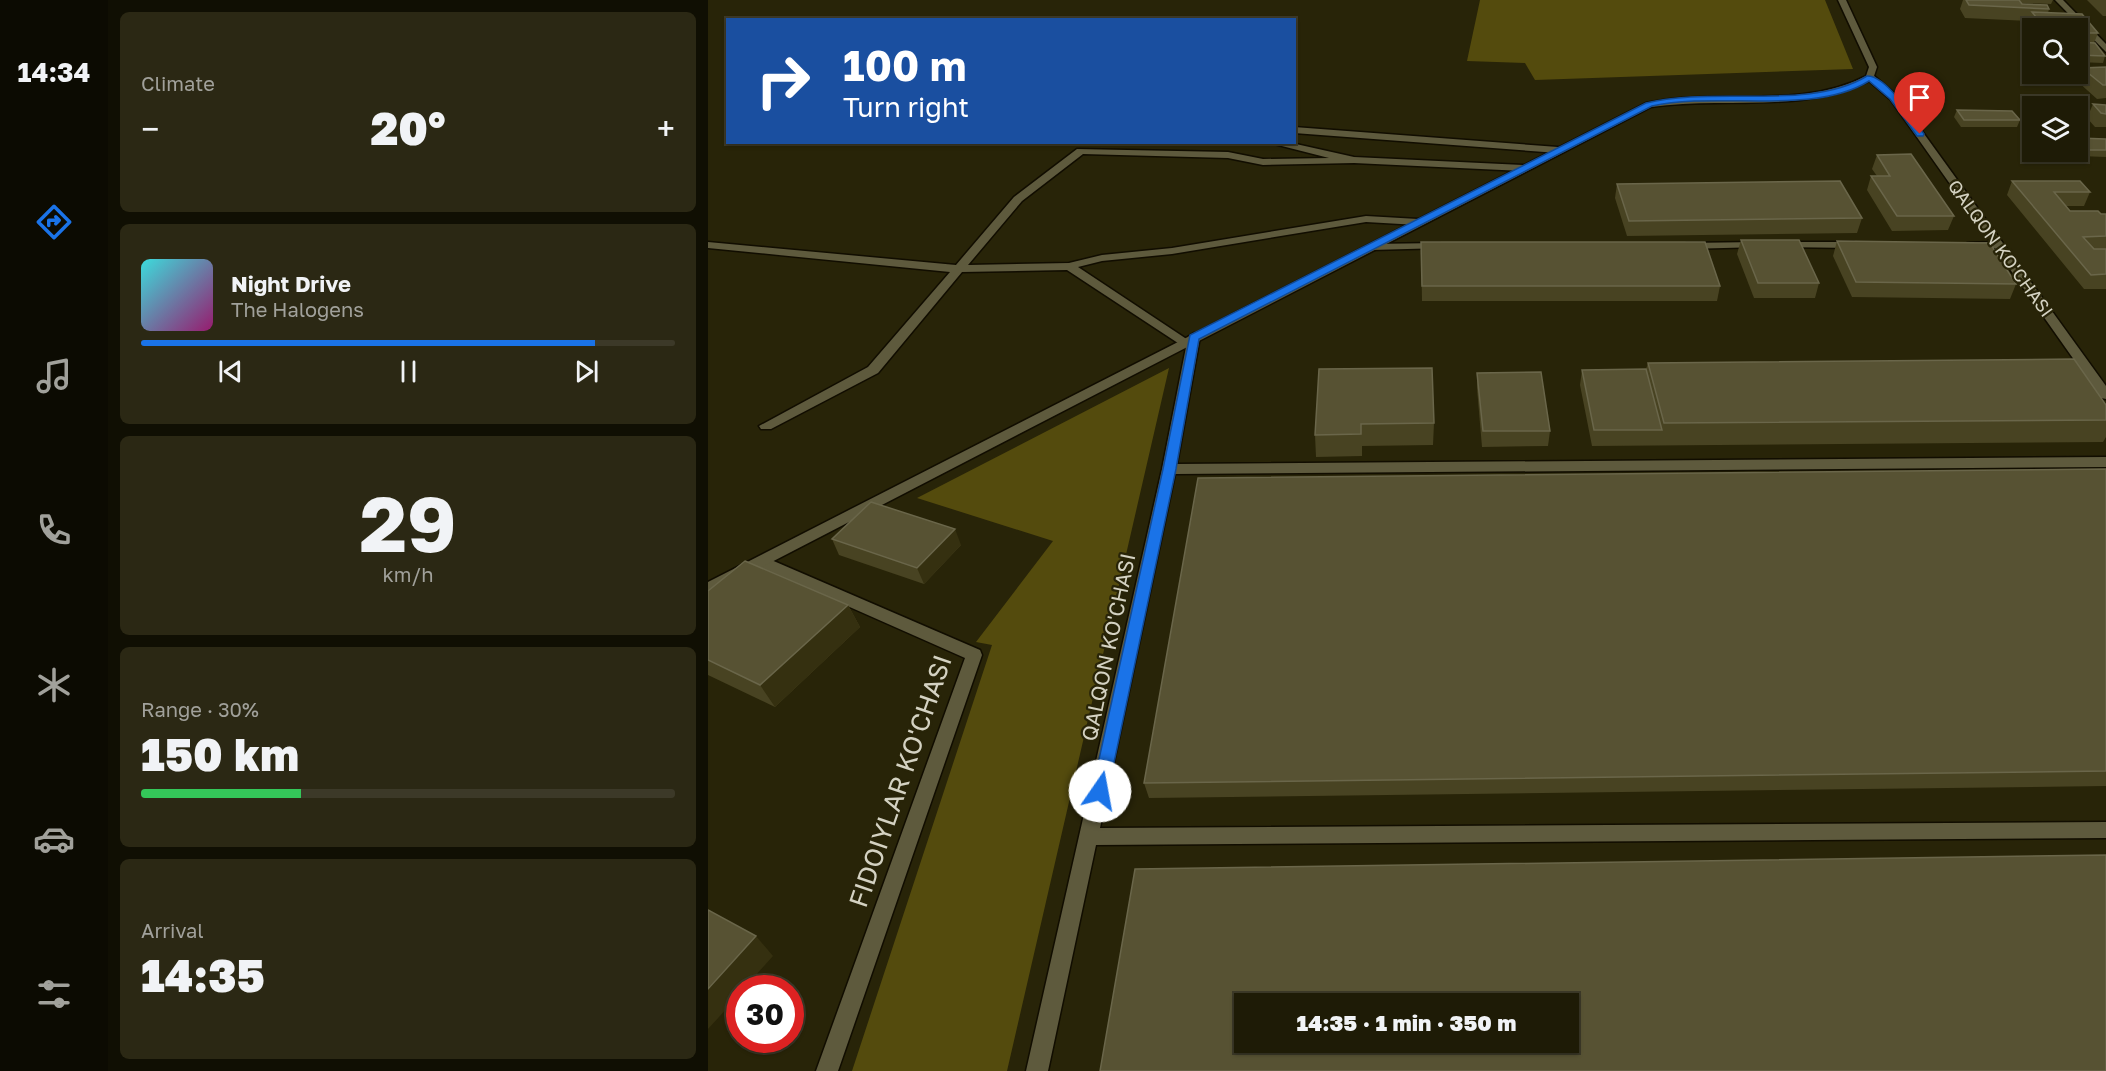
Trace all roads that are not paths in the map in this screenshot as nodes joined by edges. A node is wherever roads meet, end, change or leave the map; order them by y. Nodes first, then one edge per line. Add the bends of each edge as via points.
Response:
1 (1842, 0) edge
2 (2059, 0) edge
3 (2106, 49) edge
4 (1870, 77) junction
5 (1296, 130) edge
6 (1280, 144) edge
7 (1558, 150) junction
8 (1354, 160) junction
9 (1523, 168) junction
10 (1418, 222) junction
11 (708, 245) edge
12 (1869, 245) edge
13 (1964, 245) edge
14 (2000, 245) junction
15 (1454, 246) edge
16 (1679, 246) edge
17 (1371, 247) junction
18 (1069, 266) junction
19 (958, 269) junction
20 (1189, 340) junction
21 (2106, 395) edge
22 (766, 426) dead end
23 (2106, 462) edge
24 (1169, 469) junction
25 (762, 562) junction
26 (708, 589) edge
27 (2106, 830) edge
28 (1090, 837) junction
29 (827, 1071) edge
30 (1037, 1071) edge

1 - 4 street via 1873,68
2 - 3 street
4 - 7 street via 1853,87 1813,96 1666,100 1632,112
4 - 14 street, QALQON KO'CHASI via 1893,97
5 - 7 street
6 - 8 street
7 - 9 street
8 - 9 street
8 - 19 street via 1263,162 1228,154 1081,151 1018,199
9 - 10 street
10 - 17 street
10 - 18 street via 1366,219
11 - 19 street
12 - 16 street
13 - 14 street
14 - 21 street, QALQON KO'CHASI
15 - 17 street
17 - 20 street
18 - 19 street
18 - 20 street
19 - 22 street via 873,370
20 - 24 street, QALQON KO'CHASI
20 - 25 street
23 - 24 street
24 - 28 street, QALQON KO'CHASI
25 - 26 street
25 - 29 street, FIDOIYLAR KO'CHASI via 974,655
27 - 28 street
28 - 30 street, QALQON KO'CHASI

